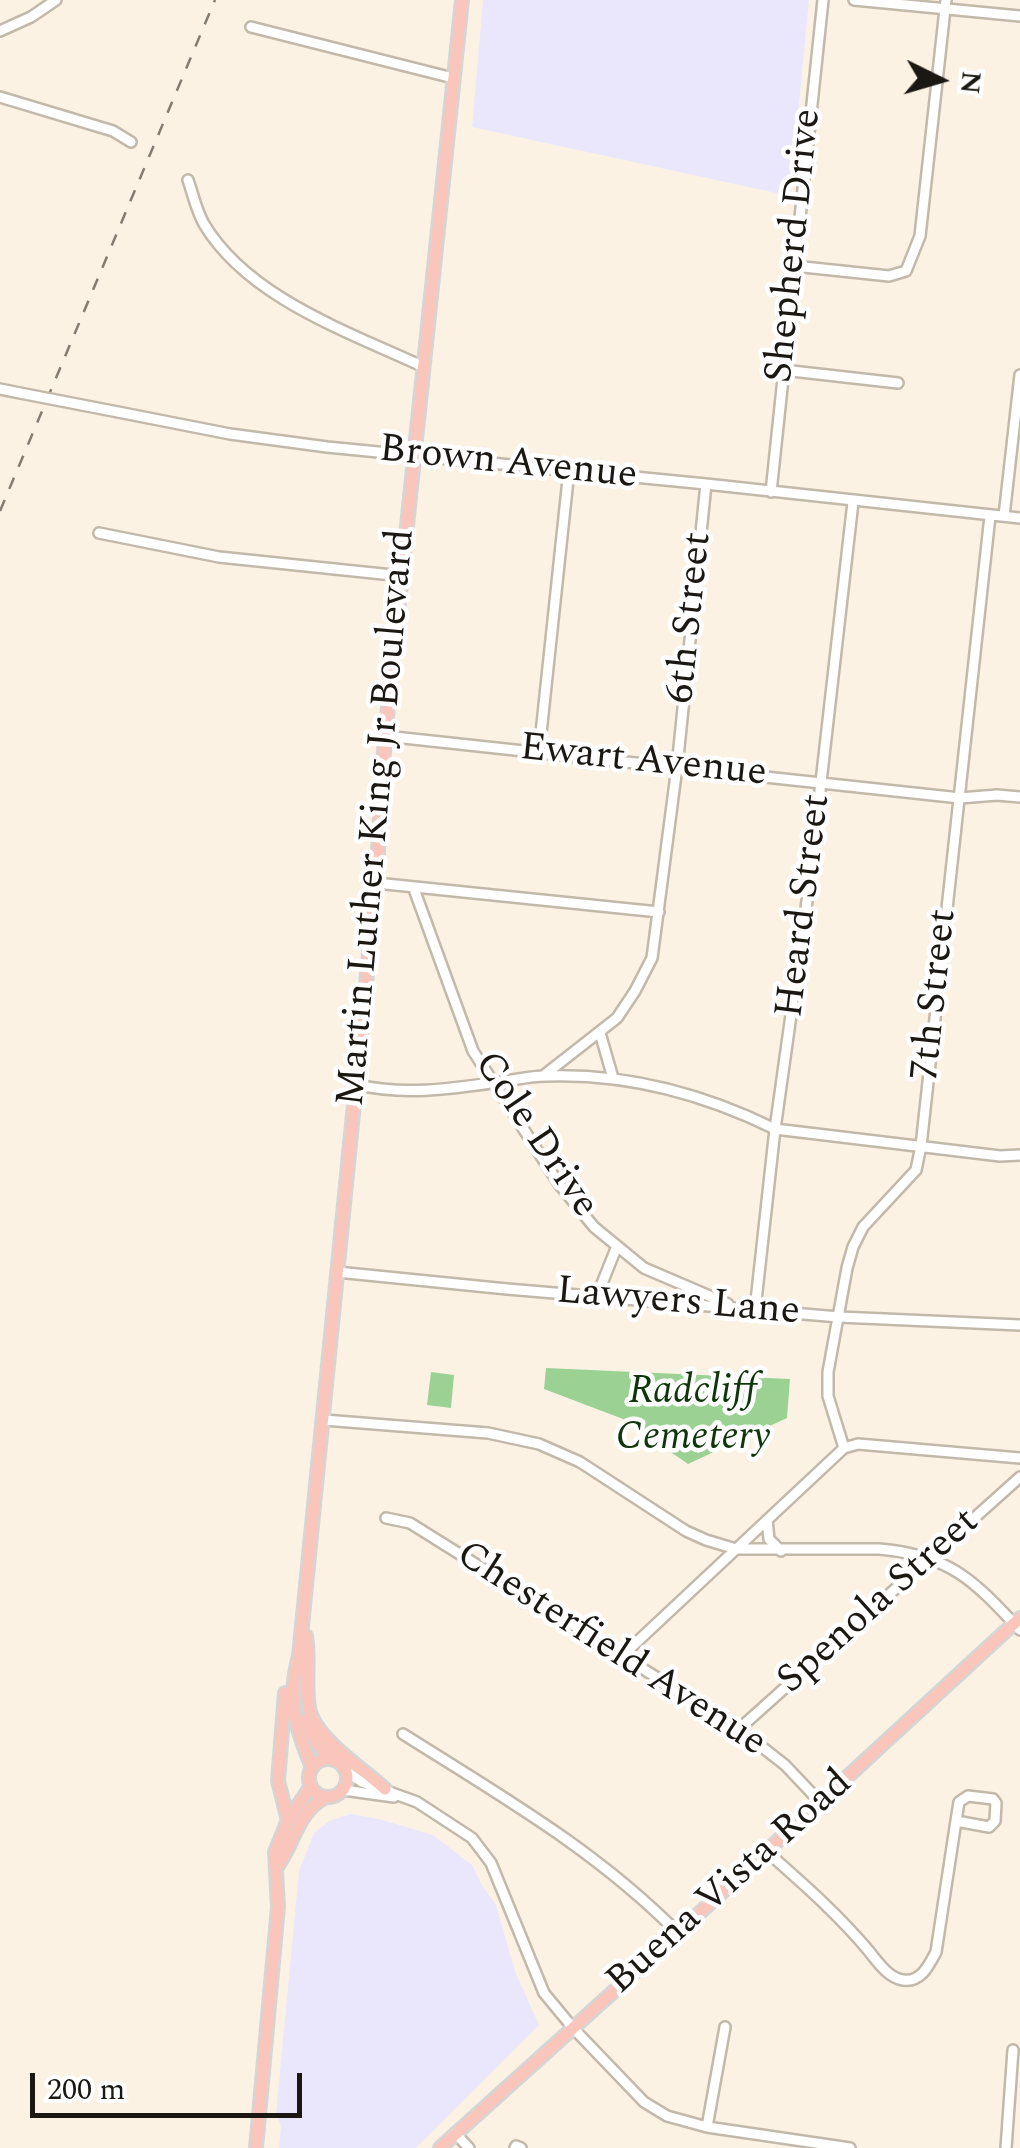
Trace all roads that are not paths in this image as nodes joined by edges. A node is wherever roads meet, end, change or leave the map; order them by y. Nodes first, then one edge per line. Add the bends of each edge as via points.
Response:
1 (56, 0) edge
2 (462, 0) edge
3 (823, 0) edge
4 (854, 0) edge
5 (945, 4) edge
6 (1020, 16) edge
7 (252, 27) dead end
8 (0, 31) edge
9 (454, 78) junction
10 (0, 98) edge
11 (131, 142) dead end
12 (188, 180) dead end
13 (794, 266) junction
14 (424, 367) junction
15 (783, 370) junction
16 (1020, 375) edge
17 (898, 383) dead end
18 (0, 390) edge
19 (413, 456) junction
20 (569, 470) junction
21 (706, 484) junction
22 (770, 492) junction
23 (853, 502) junction
24 (990, 516) junction
25 (1004, 516) junction
26 (1020, 518) edge
27 (100, 533) dead end
28 (402, 576) junction
29 (385, 736) junction
30 (539, 752) junction
31 (677, 766) junction
32 (822, 782) junction
33 (1020, 797) edge
34 (960, 798) junction
35 (376, 884) junction
36 (414, 889) junction
37 (659, 912) junction
38 (600, 1033) junction
39 (543, 1076) junction
40 (613, 1078) junction
41 (492, 1083) junction
42 (354, 1084) junction
43 (776, 1129) junction
44 (920, 1146) junction
45 (1020, 1155) edge
46 (616, 1246) junction
47 (338, 1272) junction
48 (597, 1296) junction
49 (738, 1308) junction
50 (755, 1310) junction
51 (839, 1318) junction
52 (1020, 1325) edge
53 (324, 1420) junction
54 (844, 1448) junction
55 (1020, 1458) edge
56 (1020, 1477) edge
57 (386, 1518) dead end
58 (767, 1520) junction
59 (736, 1549) junction
60 (781, 1550) junction
61 (929, 1558) junction
62 (302, 1620) junction
63 (1018, 1624) edge
64 (301, 1636) junction
65 (623, 1655) junction
66 (300, 1656) junction
67 (739, 1729) junction
68 (403, 1734) dead end
69 (334, 1759) junction
70 (312, 1767) junction
71 (347, 1772) junction
72 (310, 1786) junction
73 (385, 1789) junction
74 (343, 1790) junction
75 (326, 1797) junction
76 (402, 1797) junction
77 (821, 1803) junction
78 (288, 1820) junction
79 (956, 1821) junction
80 (766, 1850) junction
81 (277, 1867) junction
82 (678, 1932) junction
83 (725, 2027) dead end
84 (572, 2028) junction
85 (1013, 2050) dead end
86 (707, 2127) junction
87 (455, 2133) junction
88 (256, 2148) edge
89 (440, 2148) edge
90 (469, 2148) edge
91 (850, 2148) edge
92 (1006, 2148) edge

1 - 8 street
2 - 9 main road, Martin Luther King Jr Boulevard
3 - 13 street, Shepherd Drive
4 - 5 street
5 - 6 street
5 - 13 street via 920,236 906,271 889,276
7 - 9 street
9 - 14 main road, Martin Luther King Jr Boulevard
10 - 11 street
12 - 14 street via 205,226 258,281 298,308
13 - 15 street, Shepherd Drive
14 - 19 main road, Martin Luther King Jr Boulevard
15 - 17 street
15 - 22 street, Shepherd Drive
16 - 25 street
18 - 19 street, Brown Avenue, bridge via 230,434
19 - 20 street, Brown Avenue
19 - 28 main road, Martin Luther King Jr Boulevard
20 - 21 street, Brown Avenue
20 - 30 street
21 - 22 street, Brown Avenue
21 - 31 street, 6th Street
22 - 23 street, Brown Avenue
23 - 24 street, Brown Avenue
23 - 32 street, Heard Street
24 - 25 street, Brown Avenue
24 - 34 street, 7th Street
25 - 26 street, Brown Avenue
27 - 28 street via 220,556
28 - 29 main road, Martin Luther King Jr Boulevard
29 - 30 street, Ewart Avenue
29 - 35 main road, Martin Luther King Jr Boulevard
30 - 31 street, Ewart Avenue
31 - 32 street, Ewart Avenue
31 - 37 street, 6th Street
32 - 34 street, Ewart Avenue
32 - 43 street, Heard Street
33 - 34 street, Ewart Avenue
34 - 44 street, 7th Street
35 - 36 street
35 - 42 main road, Martin Luther King Jr Boulevard
36 - 37 street
36 - 41 street, Cole Drive via 473,1051
37 - 38 street, 6th Street via 652,958 617,1018
38 - 39 street, 6th Street
38 - 40 street
39 - 40 street
39 - 41 street
40 - 43 street via 701,1098
41 - 42 street via 424,1091
41 - 46 street, Cole Drive via 559,1184
42 - 47 main road, Martin Luther King Jr Boulevard
43 - 44 street
43 - 50 street, Heard Street
44 - 45 street
44 - 51 street, 7th Street via 916,1170 854,1247
46 - 48 street
46 - 49 street, Cole Drive via 644,1268
47 - 48 street, Lawyers Lane
47 - 53 main road, Martin Luther King Jr Boulevard
48 - 49 street, Lawyers Lane
49 - 50 street, Lawyers Lane
50 - 51 street, Lawyers Lane
51 - 52 street, Lawyers Lane
51 - 54 street, 7th Street via 828,1396
53 - 59 street via 488,1433 539,1444 580,1462 686,1531
53 - 62 main road, Martin Luther King Jr Boulevard
54 - 55 street
54 - 58 street
56 - 61 street, Spenola Street
57 - 65 street, Chesterfield Avenue via 410,1524
58 - 59 street
58 - 60 street via 769,1539
59 - 60 street
59 - 65 street
60 - 61 street via 899,1550
61 - 63 street via 978,1586
61 - 67 street, Spenola Street
62 - 64 main road, Martin Luther King Jr Boulevard
62 - 73 main road via 316,1727
63 - 77 main road, Buena Vista Road
64 - 66 main road, Martin Luther King Jr Boulevard
64 - 78 main road, Martin Luther King Jr Boulevard via 288,1668 278,1781
65 - 67 street, Chesterfield Avenue
66 - 69 main road, Martin Luther King Jr Boulevard via 310,1730
66 - 70 main road, Martin Luther King Jr Boulevard via 292,1702
67 - 77 street, Chesterfield Avenue
68 - 82 street via 567,1838
69 - 70 main road
69 - 71 main road
70 - 72 main road
71 - 73 street
71 - 74 main road
72 - 75 main road
72 - 78 main road, Martin Luther King Jr Boulevard
73 - 76 street
74 - 75 main road
74 - 76 street
75 - 81 main road, Martin Luther King Jr Boulevard via 302,1817
76 - 84 street via 472,1838 491,1864 544,1992
77 - 80 main road, Buena Vista Road
78 - 81 main road, Martin Luther King Jr Boulevard via 275,1852
79 - 79 street via 962,1798 996,1803 996,1821 989,1826
79 - 80 street via 936,1952 908,1982 894,1978
80 - 82 main road, Buena Vista Road
81 - 88 main road, Martin Luther King Jr Boulevard
82 - 84 main road, Buena Vista Road
83 - 86 street
84 - 86 street via 644,2102
84 - 87 main road, Buena Vista Road
85 - 92 street
86 - 91 street
87 - 89 main road, Buena Vista Road
87 - 90 street

